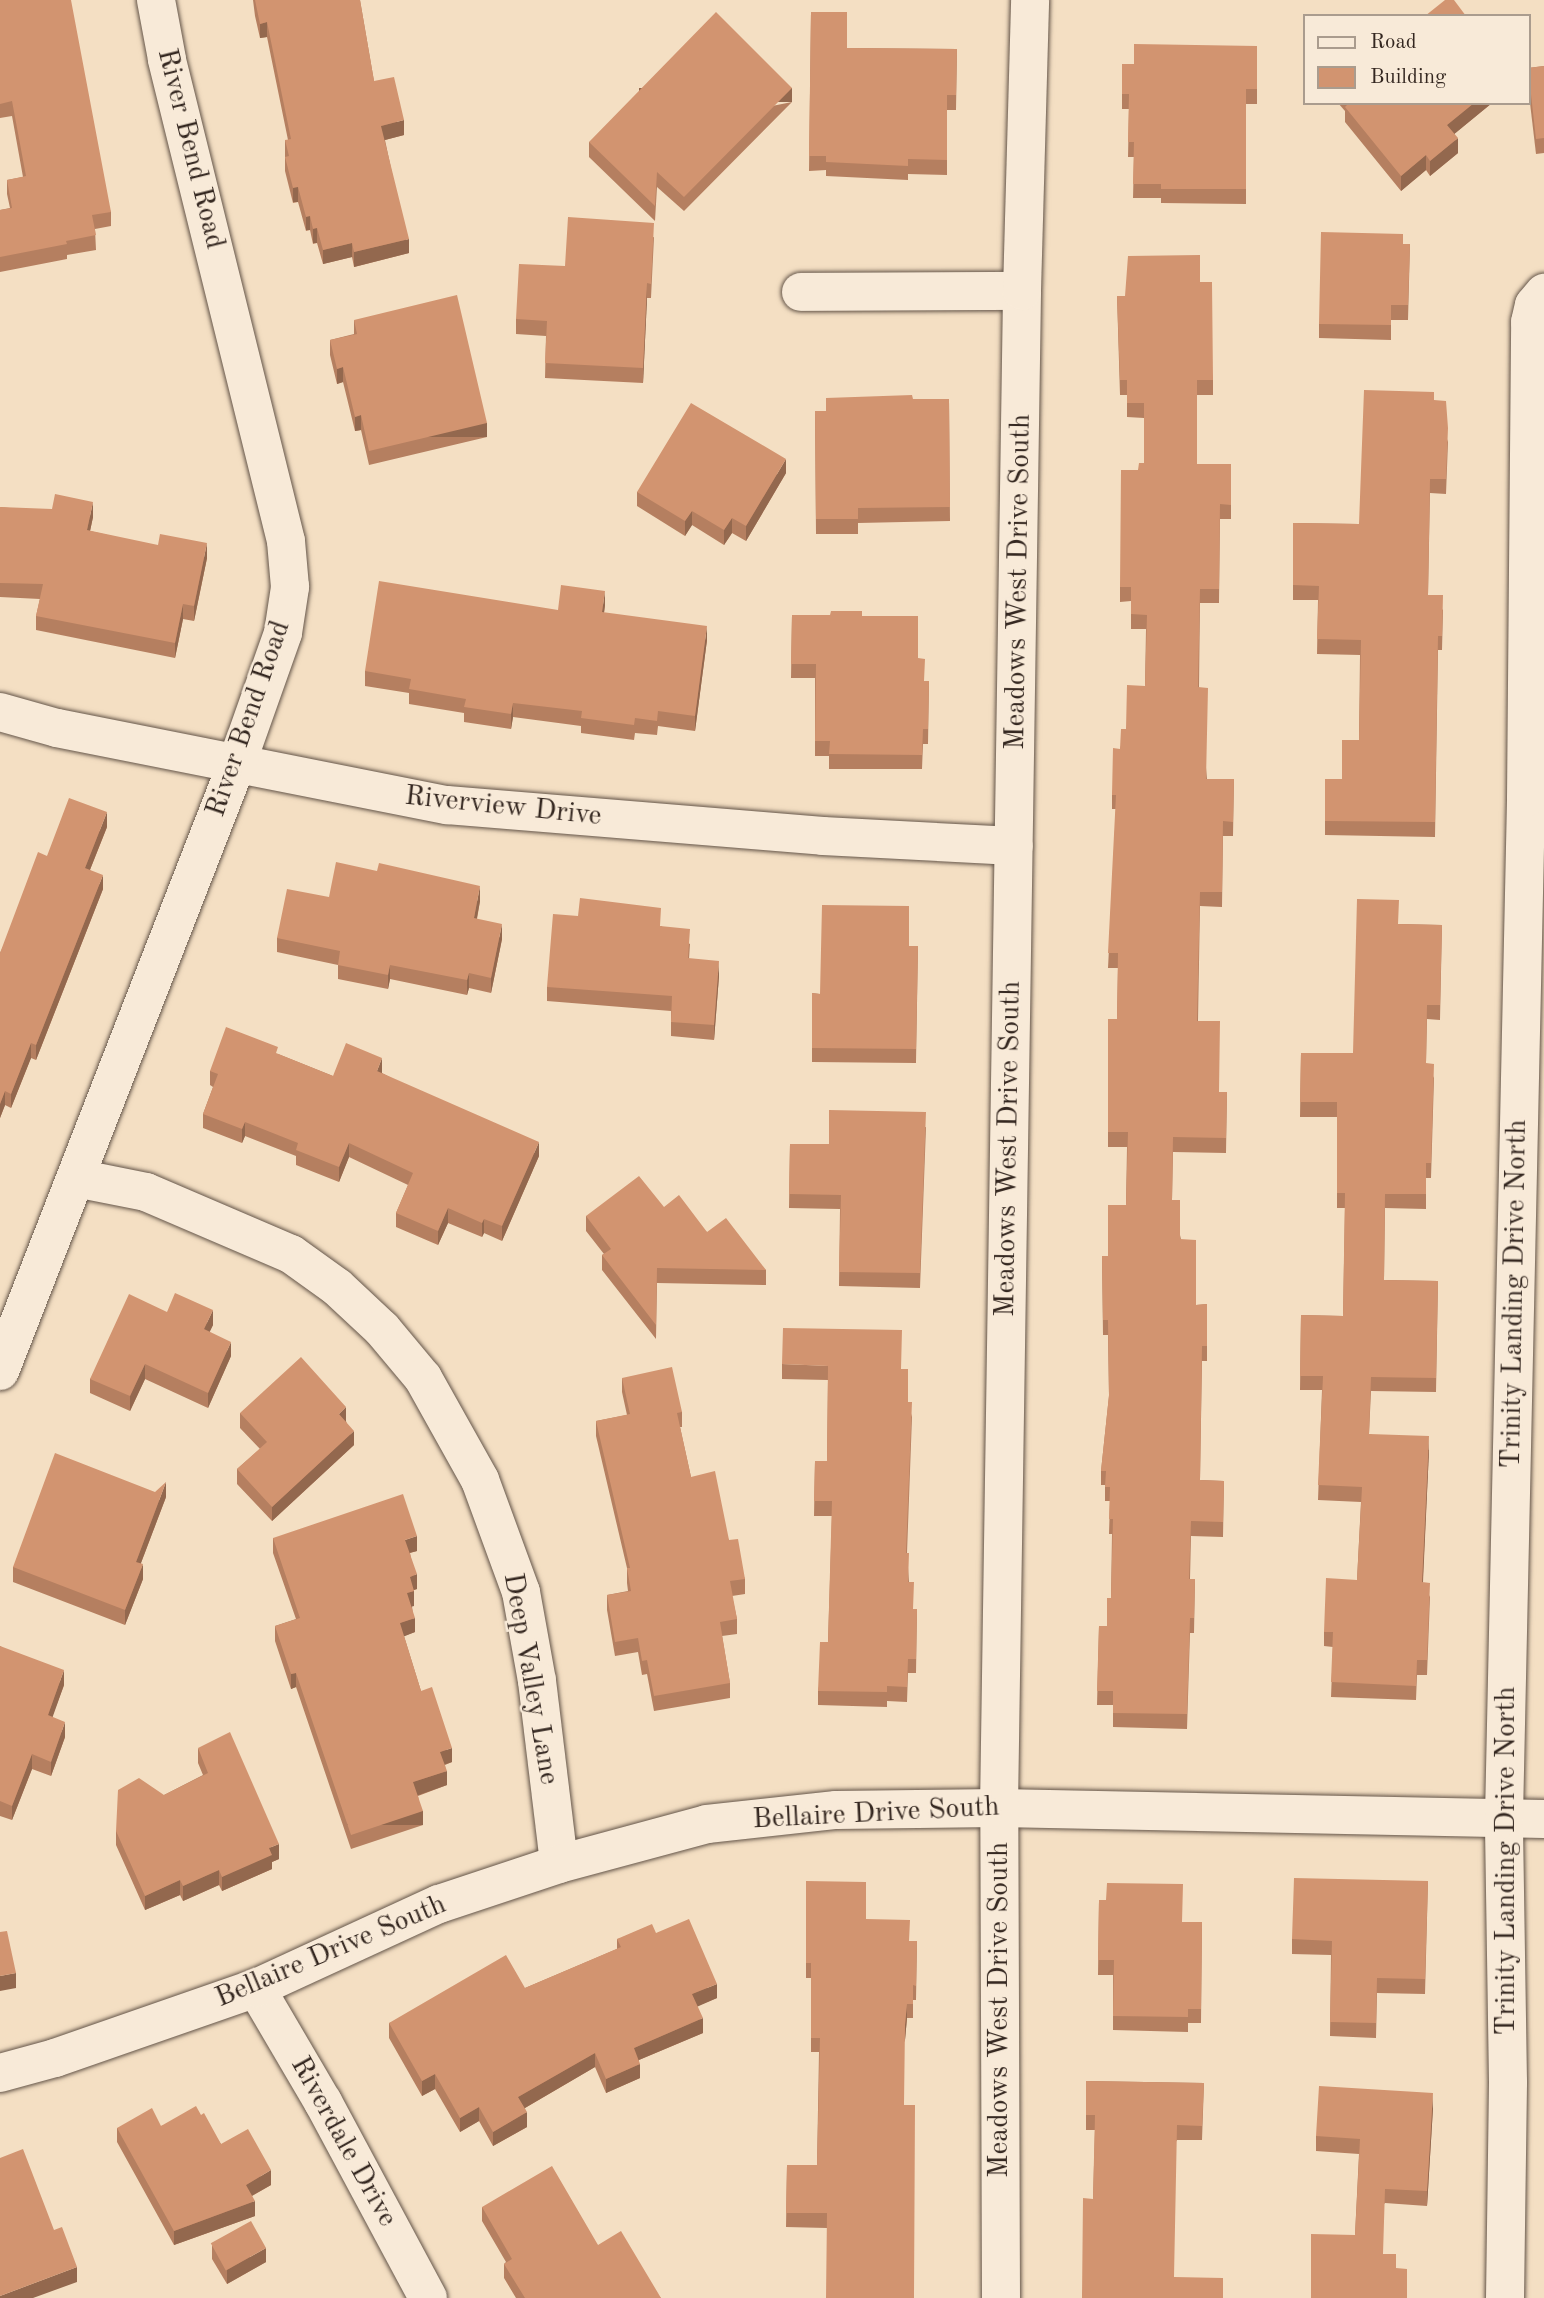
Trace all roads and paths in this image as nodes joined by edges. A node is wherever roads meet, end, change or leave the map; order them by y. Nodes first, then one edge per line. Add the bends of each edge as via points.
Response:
1 (156, 0) edge
2 (1030, 0) edge
3 (1022, 291) junction
4 (801, 292) dead end
5 (1544, 293) edge
6 (0, 712) edge
7 (237, 763) junction
8 (1535, 798) edge
9 (1014, 846) junction
10 (76, 1178) junction
11 (0, 1371) edge
12 (999, 1808) junction
13 (1504, 1817) junction
14 (1544, 1819) edge
15 (559, 1864) junction
16 (256, 1987) junction
17 (0, 2073) edge
18 (428, 2298) edge
19 (1001, 2298) edge
20 (1505, 2298) edge

1 - 7 street, River Bend Road via 286,541 290,587 282,633
2 - 3 street, Meadows West Drive South
3 - 4 street
3 - 9 street, Meadows West Drive South
5 - 8 street, Trinity Landing Drive North via 1534,305 1530,321
6 - 7 street, Riverview Drive via 57,729
7 - 9 street, Riverview Drive via 447,805 823,836
7 - 10 street, River Bend Road
8 - 13 street, Trinity Landing Drive North
9 - 12 street, Meadows West Drive South
10 - 11 street, River Bend Road
10 - 15 street, Deep Valley Lane via 145,1192 291,1254 337,1287 382,1329 423,1378 480,1480 521,1592 537,1681
12 - 13 street, Bellaire Drive South
12 - 15 street, Bellaire Drive South via 836,1810 707,1824
12 - 19 street, Meadows West Drive South
13 - 14 street, Bellaire Drive South
13 - 20 street, Trinity Landing Drive North
15 - 16 street, Bellaire Drive South via 439,1904
16 - 17 street, Bellaire Drive South
16 - 18 street, Riverdale Drive

